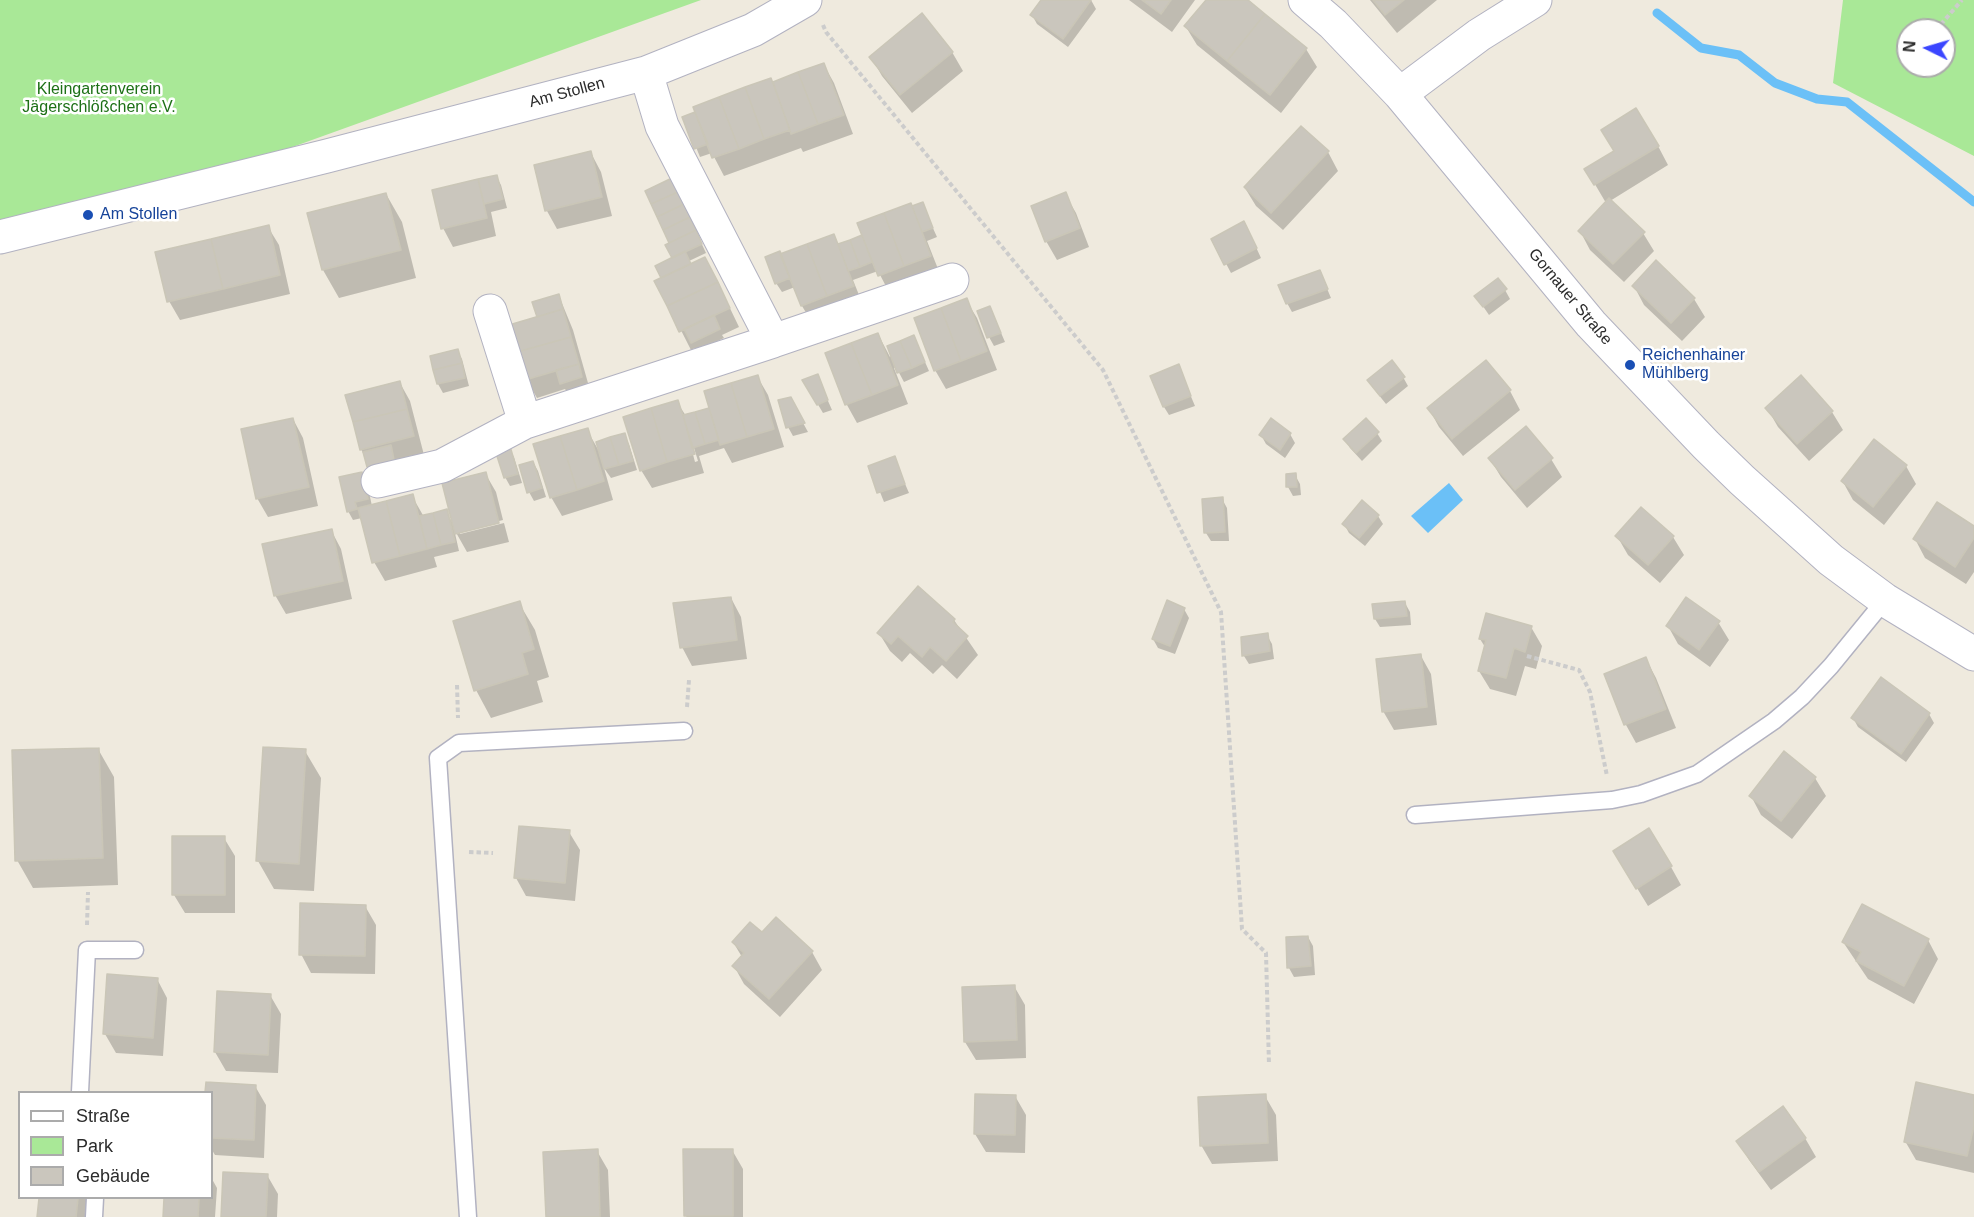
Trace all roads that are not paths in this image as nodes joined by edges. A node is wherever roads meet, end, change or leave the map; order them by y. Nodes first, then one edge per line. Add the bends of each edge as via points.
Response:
1 (1305, 0) edge
2 (1535, 0) edge
3 (813, 10) edge
4 (646, 73) junction
5 (1400, 94) junction
6 (0, 237) edge
7 (952, 280) dead end
8 (490, 311) dead end
9 (773, 341) junction
10 (525, 422) junction
11 (378, 481) dead end
12 (1885, 600) junction
13 (1974, 654) edge
14 (684, 731) dead end
15 (1415, 814) dead end
16 (135, 950) dead end
17 (80, 1091) edge
18 (95, 1199) edge
19 (94, 1217) edge
20 (468, 1217) edge

1 - 5 street, Gornauer Straße
2 - 5 street via 1479,35
3 - 4 street, Am Stollen
4 - 6 street, Am Stollen
4 - 9 street via 662,126
5 - 12 street, Gornauer Straße via 1591,324 1698,437 1831,560
7 - 9 street
8 - 10 street
9 - 10 street
10 - 11 street via 442,466
12 - 13 street, Gornauer Straße
12 - 15 lane via 1802,697 1697,774 1612,800
14 - 20 lane via 459,743 438,758
16 - 17 lane via 87,950
18 - 19 lane

